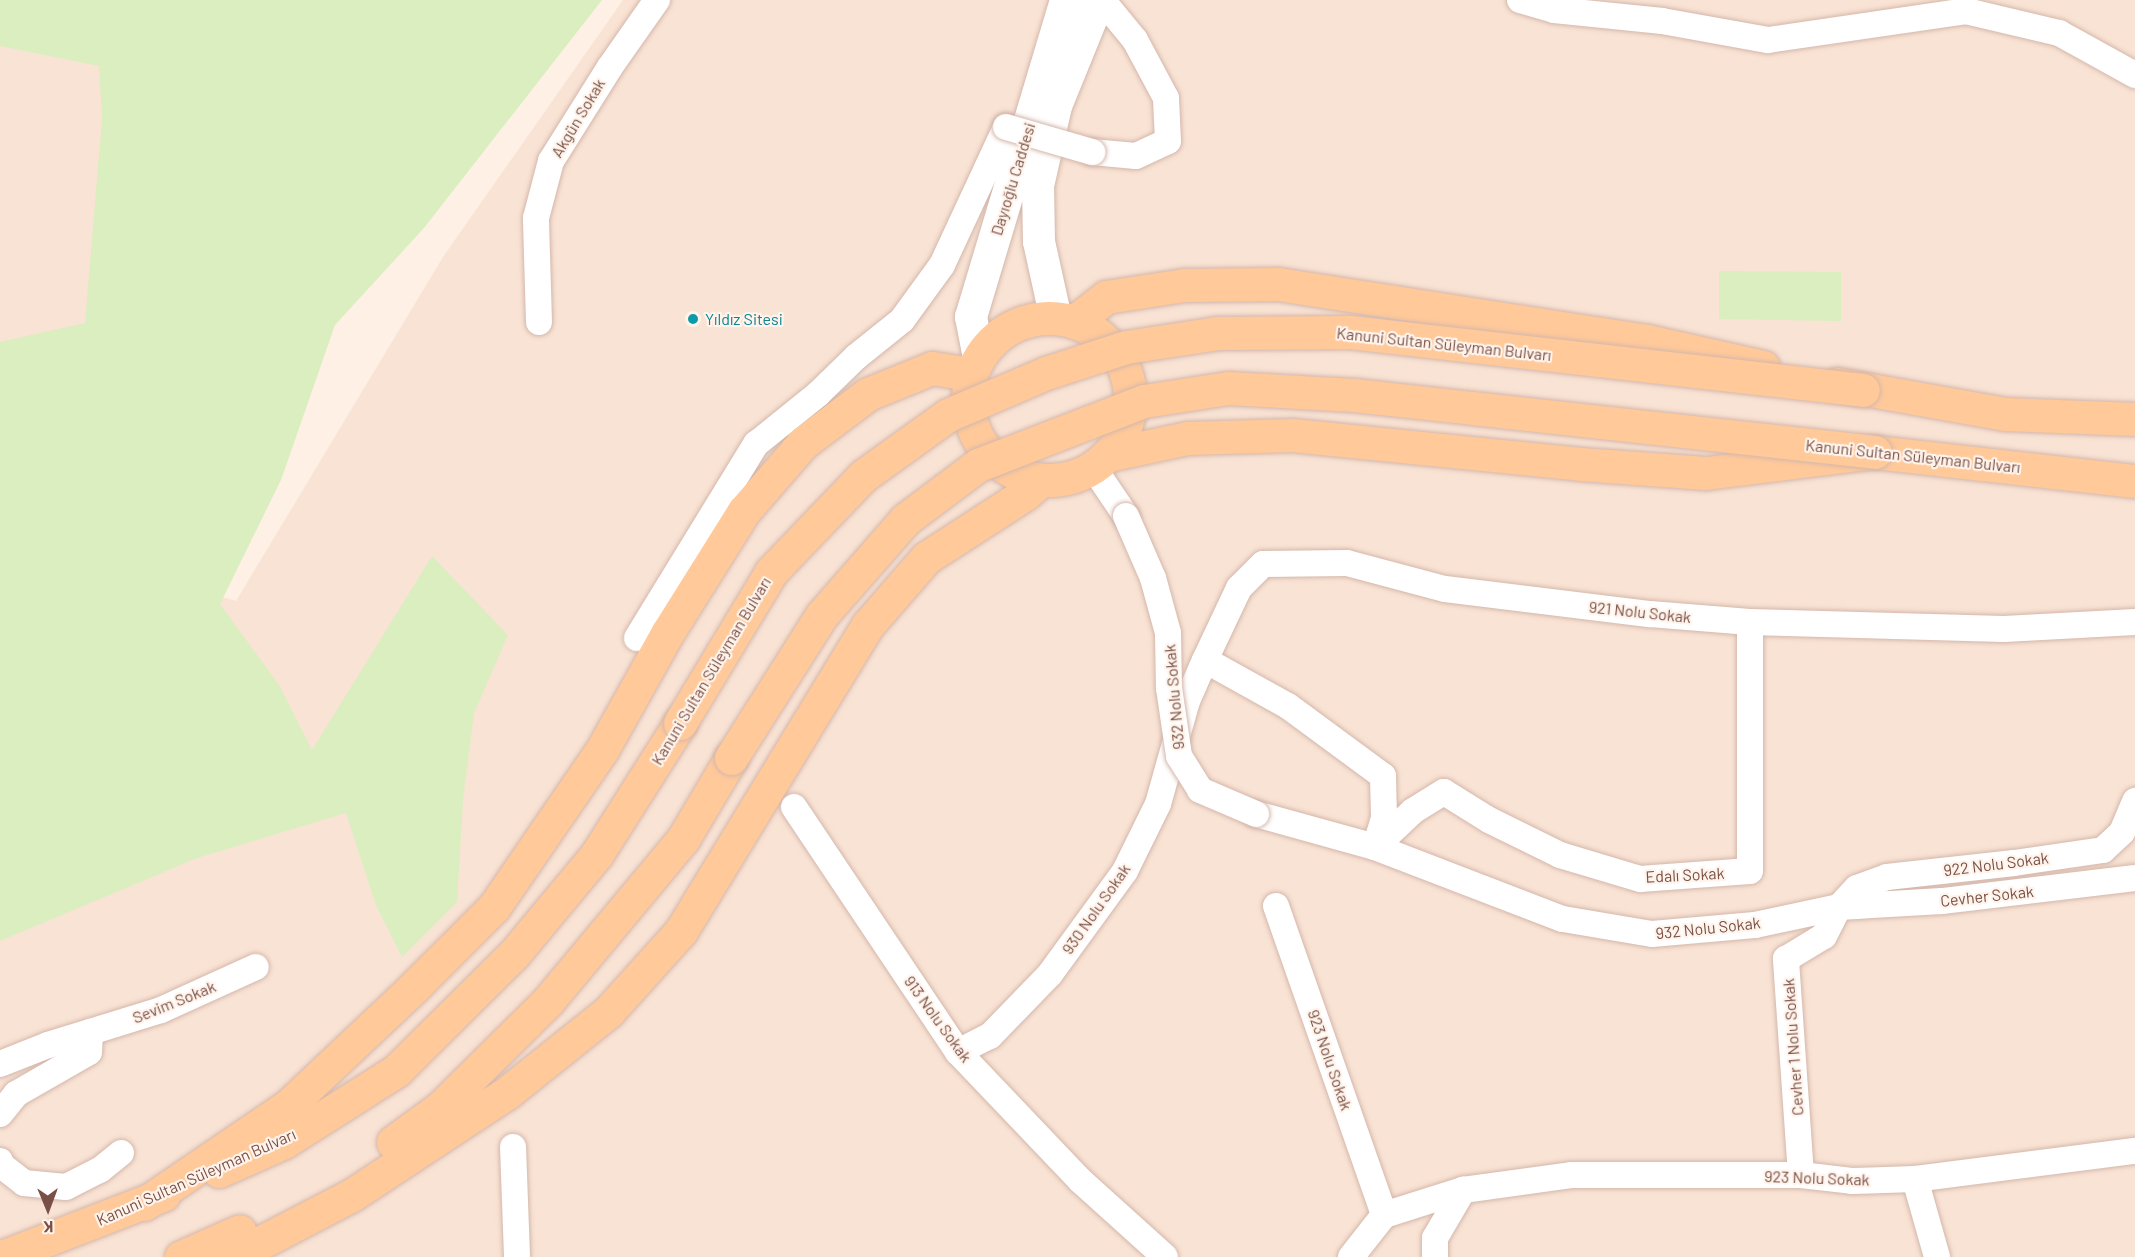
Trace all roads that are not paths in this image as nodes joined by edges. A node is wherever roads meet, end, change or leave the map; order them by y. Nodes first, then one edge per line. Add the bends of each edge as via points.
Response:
1 (657, 0) edge
2 (1065, 0) edge
3 (1100, 0) edge
4 (1520, 0) edge
5 (2007, 0) edge
6 (1966, 11) junction
7 (2135, 75) edge
8 (1065, 321) junction
9 (539, 322) dead end
10 (975, 366) junction
11 (1863, 390) junction
12 (2135, 418) edge
13 (1875, 452) junction
14 (1100, 461) junction
15 (1041, 480) junction
16 (2135, 481) edge
17 (1750, 622) junction
18 (2135, 622) edge
19 (637, 638) dead end
20 (1205, 660) junction
21 (2135, 801) edge
22 (794, 807) dead end
23 (1375, 847) junction
24 (2135, 878) edge
25 (1276, 906) dead end
26 (1839, 908) junction
27 (256, 967) dead end
28 (90, 1032) junction
29 (958, 1052) junction
30 (0, 1064) edge
31 (0, 1114) edge
32 (513, 1147) dead end
33 (2135, 1151) edge
34 (121, 1153) dead end
35 (0, 1161) edge
36 (1801, 1175) junction
37 (1915, 1179) junction
38 (1463, 1190) junction
39 (144, 1204) junction
40 (1384, 1215) junction
41 (2, 1257) edge
42 (181, 1257) edge
43 (221, 1257) edge
44 (518, 1257) edge
45 (1165, 1257) edge
46 (1351, 1257) edge
47 (1435, 1257) edge
48 (1937, 1257) edge

1 - 9 street, Akgün Sokak via 609,67 551,161 536,218
2 - 10 street, Dayıoğlu Caddesi via 971,317
3 - 8 street, Dayıoğlu Caddesi via 1056,106 1038,186 1039,242
3 - 19 street, bridge via 1135,40 1166,98 1168,141 1136,156 1092,152 1006,127 942,265 902,320 756,444
4 - 6 street via 1554,10 1662,21 1768,40
5 - 6 street
6 - 7 street via 2059,33
8 - 10 main road via 1038,319 1012,328 990,344
8 - 11 main road via 1106,297 1184,285 1278,284 1647,341
8 - 14 main road via 1104,341 1116,355 1127,380 1126,424
10 - 15 main road via 968,410 981,444 1007,469
10 - 39 main road via 932,368 867,394 803,443 744,511 668,632 602,750 494,907 289,1105
11 - 12 main road, Kanuni Sultan Süleyman Bulvarı via 2006,414
11 - 39 main road, Kanuni Sultan Süleyman Bulvarı, bridge via 1350,332 1216,333 1126,347 1046,373 948,415 863,476 771,573 597,854 514,954 396,1071 284,1142
13 - 14 main road via 1706,473 1292,435 1188,438
13 - 16 main road, Kanuni Sultan Süleyman Bulvarı
13 - 42 main road, Kanuni Sultan Süleyman Bulvarı, bridge via 1354,395 1228,388 1144,401 978,465 906,519 822,616 683,839 548,1001 440,1108 316,1196
14 - 15 main road via 1077,475
14 - 23 street, 932 Nolu Sokak, bridge via 1153,579 1168,633 1169,688 1179,756 1200,790 1256,814
15 - 43 main road via 926,558 868,625 681,931 609,1011 508,1092 352,1195 250,1248
17 - 18 street, 921 Nolu Sokak via 2004,629
17 - 20 street, 921 Nolu Sokak via 1446,589 1347,563 1263,564 1239,588
17 - 23 street, Edalı Sokak via 1750,872 1640,879 1560,855 1489,820 1444,792 1413,811
20 - 23 street, 932 Nolu Sokak via 1288,706 1383,776 1384,818
20 - 29 street, 930 Nolu Sokak via 1188,701 1158,804 1125,871 1050,974 990,1036
21 - 26 street, 922 Nolu Sokak via 2122,832 2103,850 1887,877 1857,888
22 - 29 street, 913 Nolu Sokak
23 - 26 street, 932 Nolu Sokak via 1563,919 1652,934 1755,925
24 - 26 street, Cevher Sokak via 1942,901
25 - 40 street, 923 Nolu Sokak
26 - 36 street, Cevher 1 Nolu Sokak via 1824,936 1786,959
27 - 28 street, Sevim Sokak via 161,1010
28 - 30 street, Sevim Sokak
28 - 31 street via 89,1052 16,1094
29 - 45 street, 913 Nolu Sokak via 1081,1181
32 - 44 street
33 - 37 street, 923 Nolu Sokak
34 - 35 street via 100,1170 66,1187 24,1184
36 - 37 street, 923 Nolu Sokak via 1852,1181
36 - 38 street, 923 Nolu Sokak via 1571,1175
37 - 48 street
38 - 40 street, 923 Nolu Sokak
38 - 47 street via 1435,1238
39 - 41 main road, Kanuni Sultan Süleyman Bulvarı
40 - 46 street

